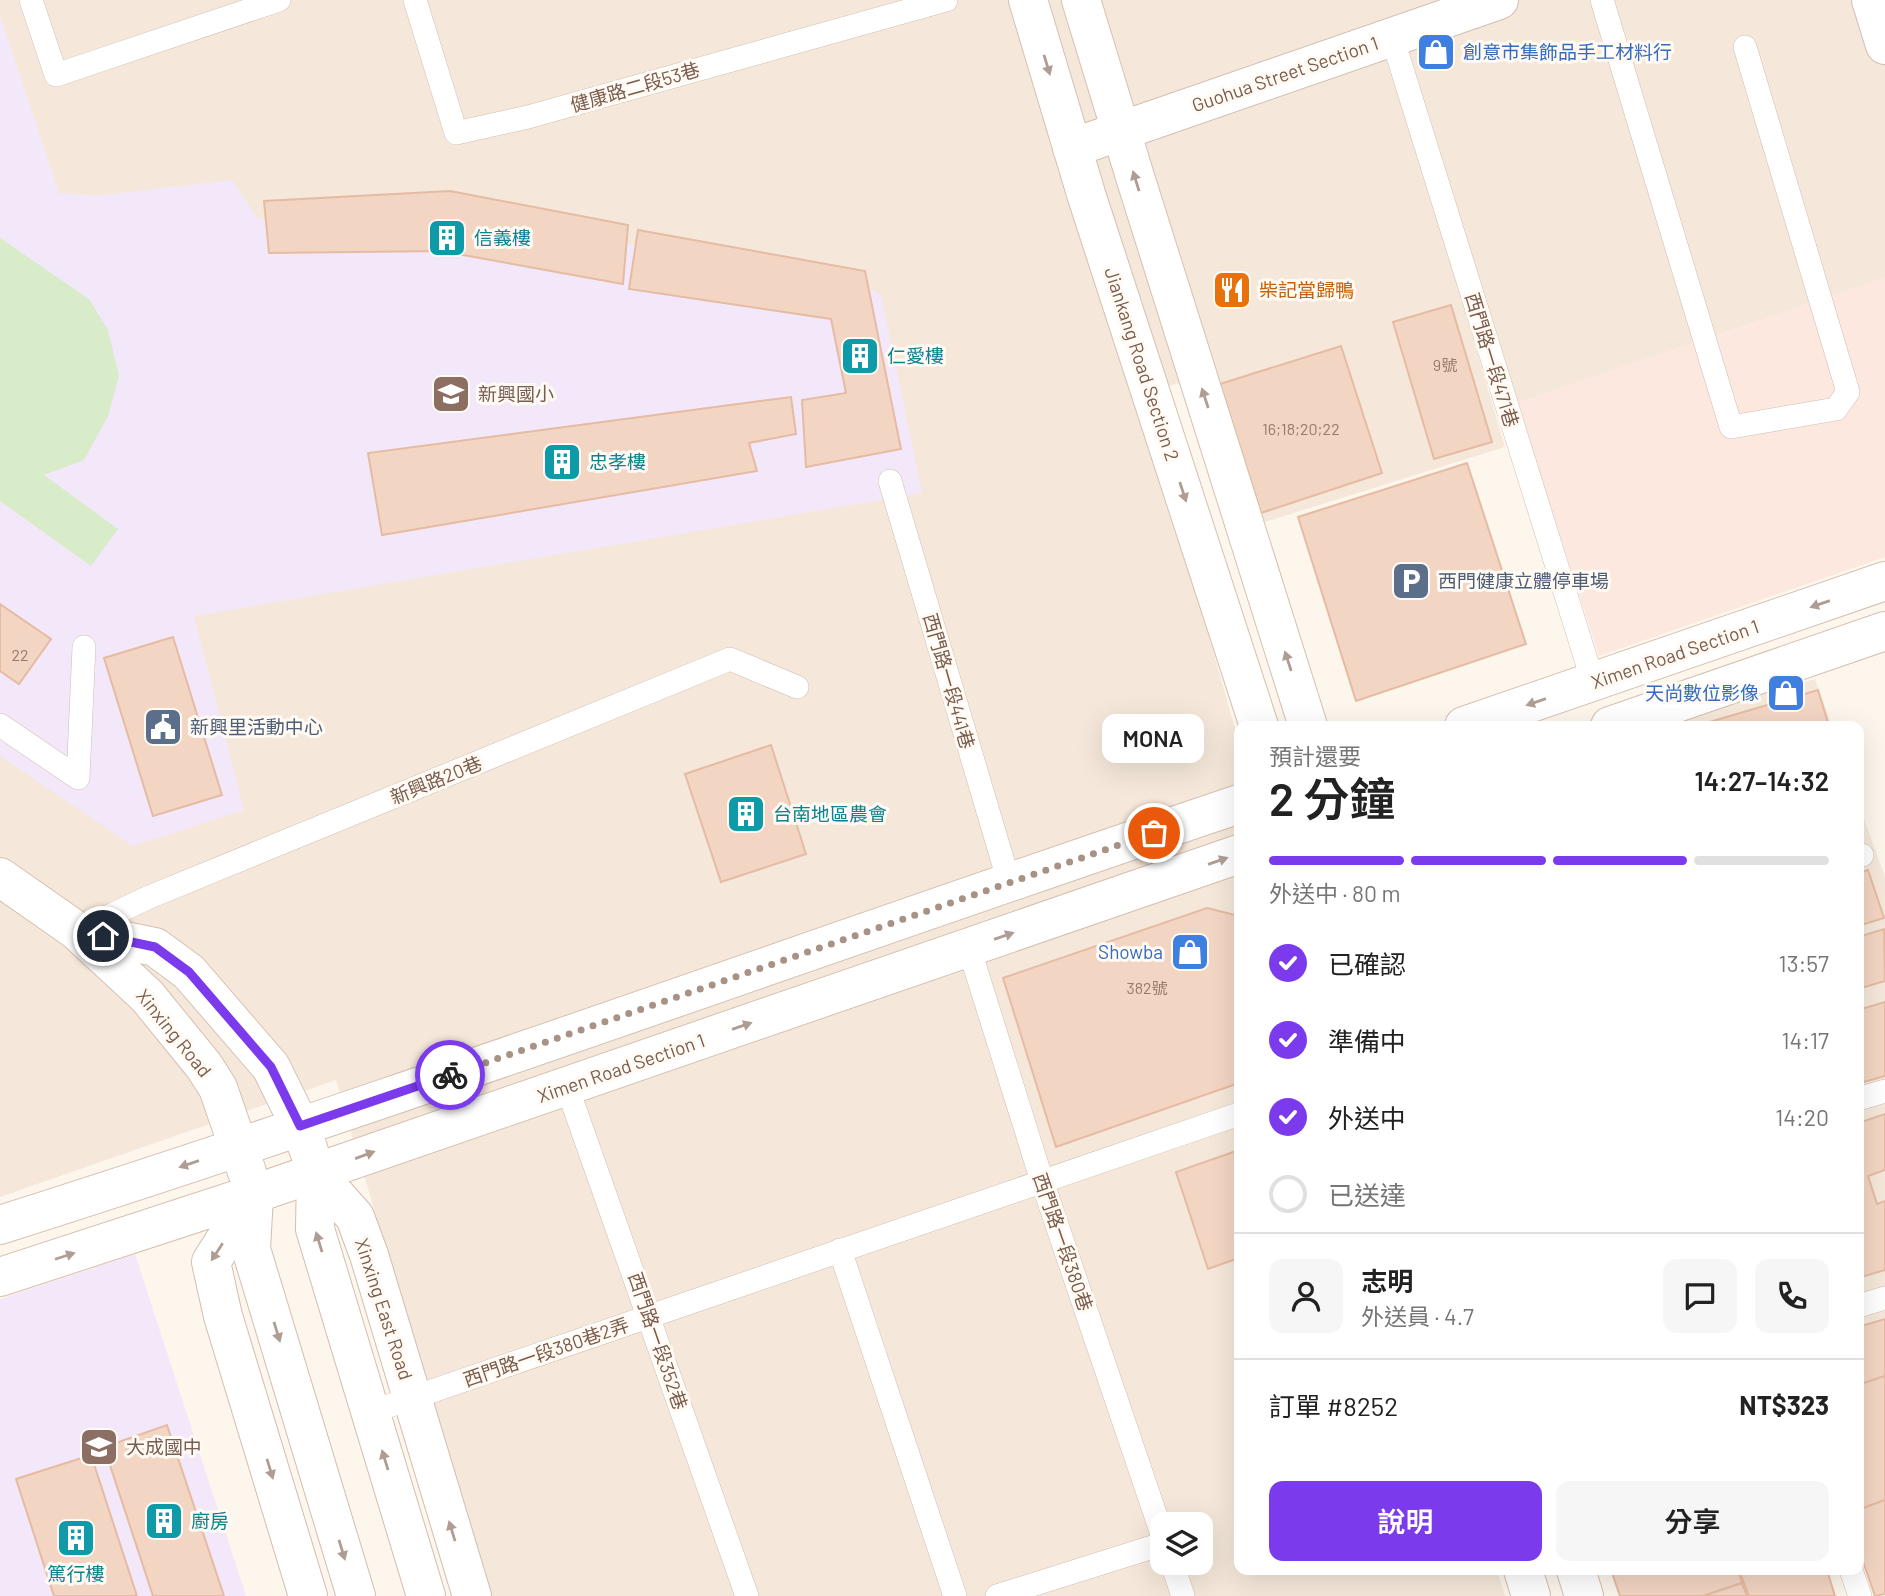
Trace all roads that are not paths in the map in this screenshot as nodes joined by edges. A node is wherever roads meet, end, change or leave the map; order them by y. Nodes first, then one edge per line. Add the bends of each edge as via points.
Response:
1 (31, 0) edge
2 (279, 0) edge
3 (415, 0) edge
4 (946, 0) edge
5 (1028, 0) edge
6 (1081, 0) edge
7 (1499, 0) edge
8 (1602, 0) edge
9 (1871, 0) edge
10 (1392, 37) junction
11 (1885, 45) edge
12 (1745, 47) dead end
13 (1121, 132) junction
14 (1072, 148) junction
15 (890, 481) dead end
16 (1885, 582) edge
17 (1885, 631) edge
18 (84, 647) dead end
19 (1592, 682) junction
20 (797, 687) dead end
21 (1656, 719) edge
22 (1257, 721) edge
23 (1306, 721) edge
24 (1479, 721) edge
25 (0, 724) edge
26 (1234, 806) edge
27 (1234, 856) edge
28 (0, 877) edge
29 (1009, 882) junction
30 (77, 931) junction
31 (969, 948) junction
32 (568, 1087) junction
33 (1885, 1091) edge
34 (1864, 1098) edge
35 (1234, 1116) edge
36 (300, 1126) junction
37 (239, 1147) junction
38 (316, 1173) junction
39 (1042, 1181) junction
40 (254, 1194) junction
41 (0, 1225) edge
42 (840, 1250) junction
43 (0, 1276) edge
44 (1885, 1298) edge
45 (1864, 1304) edge
46 (649, 1316) junction
47 (413, 1398) junction
48 (371, 1412) junction
49 (1154, 1512) edge
50 (1150, 1548) edge
51 (1176, 1575) edge
52 (1525, 1575) edge
53 (1578, 1575) edge
54 (1853, 1575) edge
55 (308, 1596) edge
56 (356, 1596) edge
57 (426, 1596) edge
58 (472, 1596) edge
59 (747, 1596) edge
60 (955, 1596) edge
61 (998, 1596) edge
62 (1183, 1596) edge
63 (1531, 1596) edge
64 (1584, 1596) edge
65 (1860, 1596) edge

1 - 2 lane via 56,75
3 - 4 lane, 健康路二段53巷 via 456,132 528,117
5 -> 14 street, Jiankang Road Section 2
6 - 13 street
7 - 10 street, Guohua Street Section 1
8 - 12 lane via 1731,427 1836,409 1848,391
9 - 11 street
10 - 13 street, Guohua Street Section 1
10 - 19 lane, 西門路一段471巷
13 - 14 street, Guohua Street Section 1
23 -> 13 street
14 -> 22 street, Jiankang Road Section 2
15 - 29 lane, 西門路一段441巷
16 -> 19 street, Ximen Road Section 1
17 - 21 street
18 - 25 lane via 78,778
19 -> 24 street, Ximen Road Section 1
20 - 30 lane, 新興路20巷 via 730,659 147,898
26 - 29 street
31 -> 27 street, Ximen Road Section 1
28 - 30 street, Xinxing Road
29 - 36 street
30 - 36 street, Xinxing Road via 155,947 189,972 271,1067
30 - 37 street, Xinxing Road via 147,996 204,1066 218,1088
32 -> 31 street, Ximen Road Section 1
31 - 39 lane, 西門路一段380巷
38 -> 32 street, Ximen Road Section 1
32 - 46 lane, 西門路一段352巷
33 - 34 lane
35 - 39 lane, 西門路一段380巷2弄
36 - 37 street
36 - 38 street, Xinxing Road
37 - 40 street, Xinxing Road
37 -> 41 street
38 - 40 street, Ximen Road Section 1
38 - 47 street, Xinxing East Road via 355,1217
48 -> 38 street via 315,1230
39 - 42 lane, 西門路一段380巷2弄
39 - 49 lane, 西門路一段380巷
43 -> 40 street, Ximen Road Section 1
40 -> 55 street via 211,1262 223,1316
40 -> 56 street via 251,1249
42 - 46 lane, 西門路一段380巷2弄
42 - 60 lane
44 - 45 lane
46 - 47 lane, 西門路一段380巷2弄
46 - 59 lane, 西門路一段352巷
47 - 48 lane, 西門路一段380巷2弄
58 -> 47 street, Xinxing East Road
57 -> 48 street
50 - 61 lane
51 - 62 lane
52 - 63 street
53 - 64 street
54 - 65 lane

